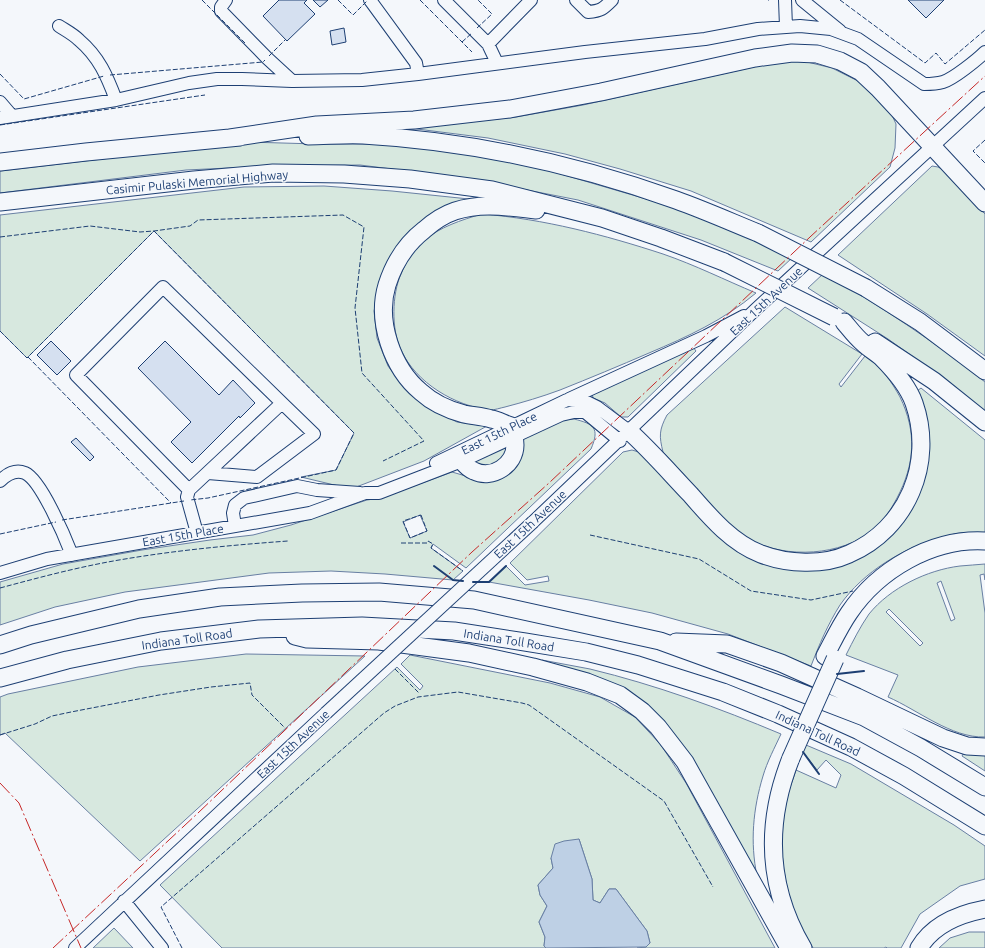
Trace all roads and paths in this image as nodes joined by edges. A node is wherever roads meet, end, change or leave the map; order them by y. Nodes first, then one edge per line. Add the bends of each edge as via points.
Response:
1 (226, 0) edge
2 (370, 0) edge
3 (444, 0) edge
4 (531, 0) edge
5 (576, 0) edge
6 (612, 0) edge
7 (785, 0) edge
8 (802, 0) edge
9 (59, 26) dead end
10 (786, 27) junction
11 (842, 33) junction
12 (488, 44) junction
13 (985, 52) edge
14 (497, 63) junction
15 (418, 74) junction
16 (292, 81) junction
17 (985, 98) edge
18 (116, 100) junction
19 (0, 102) edge
20 (6, 117) edge
21 (230, 138) junction
22 (933, 146) junction
23 (0, 162) edge
24 (0, 202) edge
25 (985, 202) edge
26 (602, 218) junction
27 (755, 310) junction
28 (839, 319) junction
29 (985, 371) edge
30 (567, 400) junction
31 (282, 403) junction
32 (985, 422) edge
33 (512, 431) junction
34 (624, 436) junction
35 (462, 461) junction
36 (208, 473) junction
37 (0, 481) edge
38 (189, 490) junction
39 (365, 494) junction
40 (235, 526) junction
41 (196, 532) junction
42 (985, 541) edge
43 (985, 552) edge
44 (72, 554) junction
45 (0, 573) edge
46 (259, 629) junction
47 (660, 641) junction
48 (0, 645) edge
49 (830, 657) junction
50 (0, 678) edge
51 (985, 748) edge
52 (786, 756) junction
53 (985, 787) edge
54 (985, 826) edge
55 (124, 901) junction
56 (985, 909) edge
57 (787, 945) edge
58 (74, 948) edge
59 (162, 948) edge
60 (803, 948) edge
61 (919, 948) edge

1 - 16 street via 221,11
2 - 15 street via 416,63
3 - 12 street
4 - 12 street
5 - 6 street via 588,12 603,9
7 - 10 street
8 - 11 street
9 - 18 street via 79,39 93,54 107,75
10 - 11 street via 831,29
10 - 14 street
11 - 13 street via 858,39 924,84 945,82
12 - 14 street
14 - 15 street
15 - 16 street via 348,81
16 - 18 street via 217,79
17 - 22 street, East 15th Avenue
18 - 20 street
19 - 20 street
21 - 22 highway via 317,125 414,120 510,109 755,58 792,53 817,54 840,61 861,72
21 - 23 highway
21 - 29 highway, bridge via 362,135 436,142 519,155 615,180 677,200 758,232 866,288 920,322
22 - 25 highway
22 - 27 street, East 15th Avenue
24 - 26 highway, Casimir Pulaski Memorial Highway via 273,173 344,174 410,179 492,190
26 - 28 highway, Casimir Pulaski Memorial Highway, bridge via 724,262
26 - 33 highway via 503,206 474,206 453,211 433,222 415,237 398,258 387,285 384,311 393,354 405,375 421,392 444,407 491,419
27 - 30 street, East 15th Place
27 - 34 street, East 15th Avenue
28 - 32 highway, Casimir Pulaski Memorial Highway via 934,381
28 - 34 highway via 881,357 905,386 914,402 919,421 921,448 919,472 912,492 900,512 886,529 868,544 848,555 804,563 782,561 759,554 723,530 648,448
30 - 33 street, East 15th Place
30 - 34 street via 584,402 596,407
31 - 36 street
31 - 36 street via 314,434 257,477
31 - 38 street via 163,287 76,376
33 - 34 street, East 15th Place via 561,415 585,412
33 - 35 street, East 15th Place
33 - 35 highway via 514,452 505,466 498,471 478,472 467,467
33 - 39 street, East 15th Place via 377,485
34 - 55 street, East 15th Avenue, bridge
35 - 39 street, East 15th Place via 379,493
36 - 38 street
37 - 44 street via 12,472 26,474 37,486 58,521
38 - 41 street via 187,497
39 - 40 street, East 15th Place via 310,513
39 - 40 street via 297,486 244,498 235,505
40 - 41 street, East 15th Place
41 - 44 street, East 15th Place
42 - 49 highway via 951,544 932,549 900,564 864,594 843,622
43 - 49 highway via 951,554 906,573 872,600
44 - 45 street, East 15th Place
46 - 50 highway, Indiana Toll Road via 161,641 67,660
46 - 54 highway, Indiana Toll Road via 362,626 454,632 578,651 638,665 723,692 851,747
46 - 57 highway via 306,639 378,641 469,653 587,682 620,696 642,710 658,726 685,762
47 - 48 highway via 474,600 379,592 220,597 139,609
47 - 51 highway via 727,644 781,663 943,738 967,746
47 - 53 highway via 864,717
49 - 52 highway
52 - 57 highway via 773,778 767,799 763,858 767,884
52 - 60 highway via 775,813 774,857 782,902
55 - 58 street, East 15th Avenue
55 - 59 street
56 - 61 highway via 952,918 937,928

